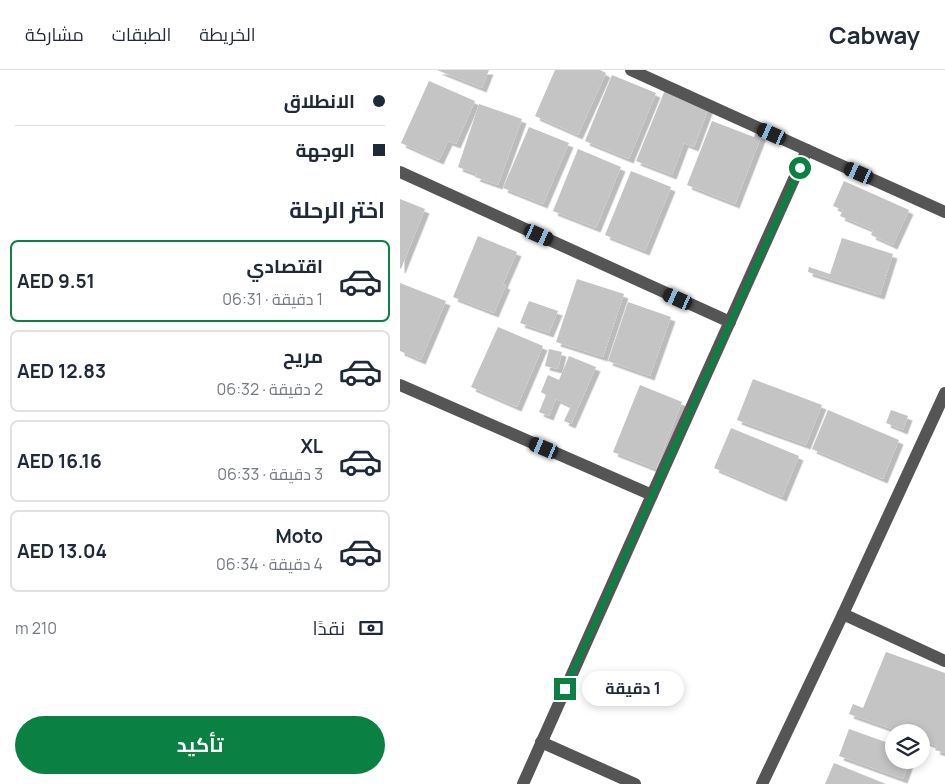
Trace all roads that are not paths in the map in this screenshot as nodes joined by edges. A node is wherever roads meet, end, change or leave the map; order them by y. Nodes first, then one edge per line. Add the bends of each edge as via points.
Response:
1 (631, 70) edge
2 (808, 150) junction
3 (400, 172) edge
4 (945, 212) edge
5 (730, 322) junction
6 (400, 385) edge
7 (945, 394) edge
8 (652, 495) junction
9 (843, 614) junction
10 (945, 661) edge
11 (541, 742) junction
12 (523, 784) edge
13 (635, 784) edge
14 (762, 784) edge

1 - 2 street
2 - 4 street
2 - 5 street
3 - 5 street
5 - 8 street
6 - 8 street
7 - 9 street
8 - 11 street
9 - 10 street
9 - 14 street
11 - 12 street
11 - 13 street

